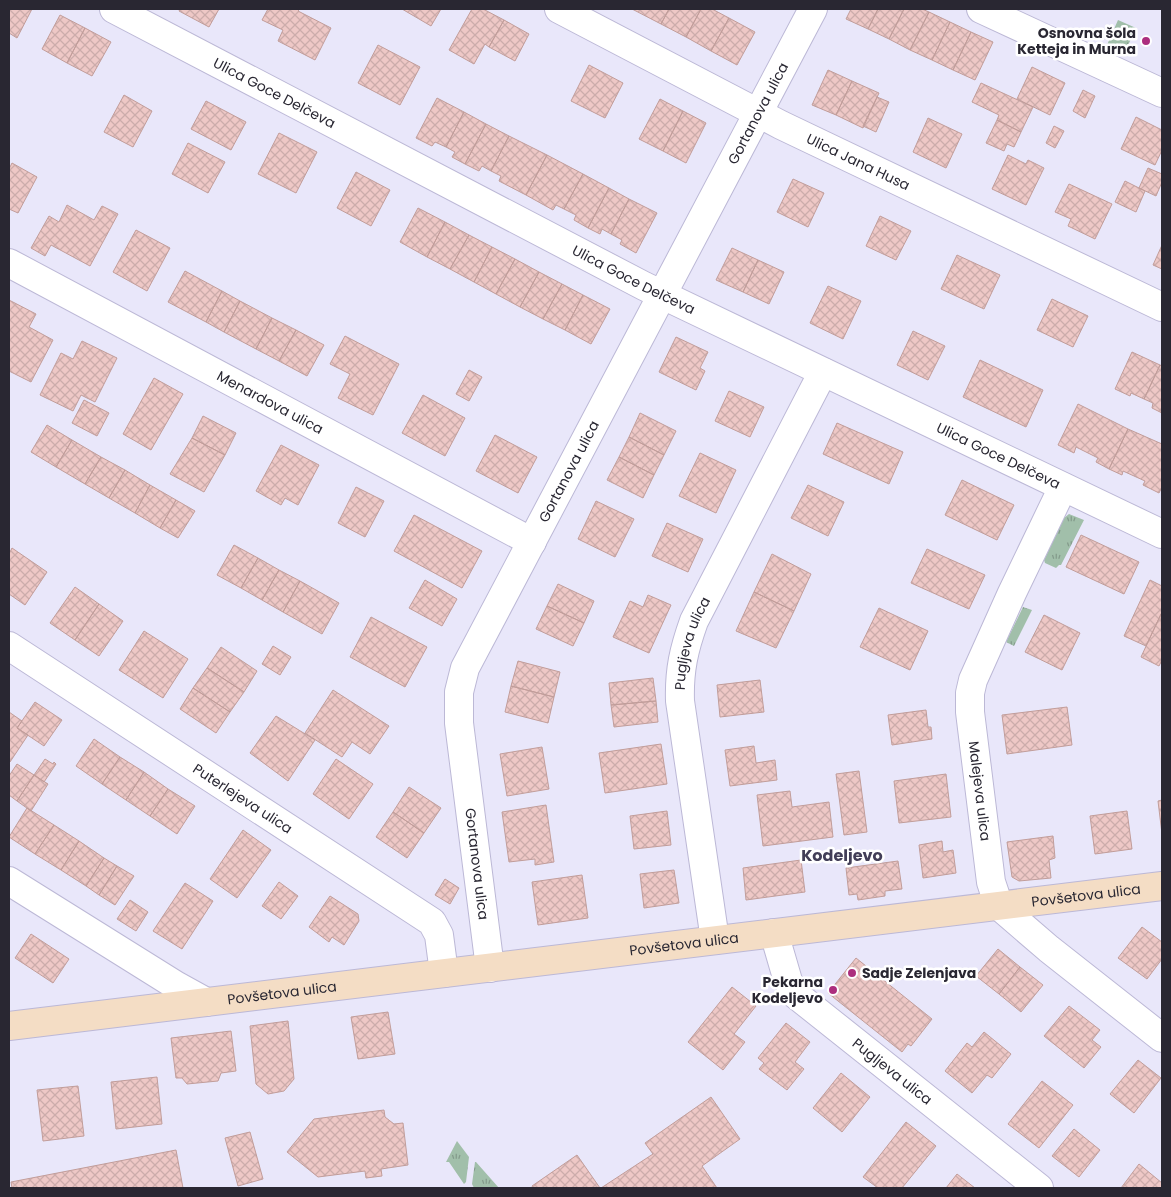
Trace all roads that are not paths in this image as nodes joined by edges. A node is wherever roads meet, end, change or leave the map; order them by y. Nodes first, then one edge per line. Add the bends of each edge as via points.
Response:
1 (114, 9) edge
2 (559, 9) edge
3 (813, 9) edge
4 (981, 9) edge
5 (1162, 93) edge
6 (758, 113) junction
7 (9, 263) edge
8 (662, 295) junction
9 (1162, 307) edge
10 (823, 372) junction
11 (1064, 487) junction
12 (1162, 534) edge
13 (532, 542) junction
14 (9, 646) edge
15 (9, 881) edge
16 (1162, 886) edge
17 (999, 906) junction
18 (774, 933) junction
19 (715, 940) junction
20 (490, 968) junction
21 (444, 973) junction
22 (206, 1002) junction
23 (9, 1026) edge
24 (1162, 1038) edge
25 (1039, 1188) edge

1 - 8 street, Ulica Goce Delčeva
2 - 6 street, Ulica Jana Husa
3 - 6 street, Gortanova ulica
4 - 5 street
6 - 8 street, Gortanova ulica
6 - 9 street, Ulica Jana Husa
7 - 13 street, Menardova ulica
8 - 10 street, Ulica Goce Delčeva
8 - 13 street, Gortanova ulica
10 - 11 street, Ulica Goce Delčeva
10 - 19 street, Pugljeva ulica via 694,620 681,661 680,700
11 - 12 street, Ulica Goce Delčeva
11 - 17 street, Malejeva ulica via 972,680 970,712 991,882
13 - 20 street, Gortanova ulica via 465,668 459,692 459,723
14 - 21 street, Puterlejeva ulica via 432,922 440,935
15 - 22 street
16 - 17 street, Povšetova ulica
17 - 18 street, Povšetova ulica
17 - 24 street via 1048,949
18 - 19 street, Povšetova ulica
18 - 25 street, Pugljeva ulica via 788,981 799,998
19 - 20 street, Povšetova ulica
20 - 21 street, Povšetova ulica
21 - 22 street, Povšetova ulica
22 - 23 street, Povšetova ulica

